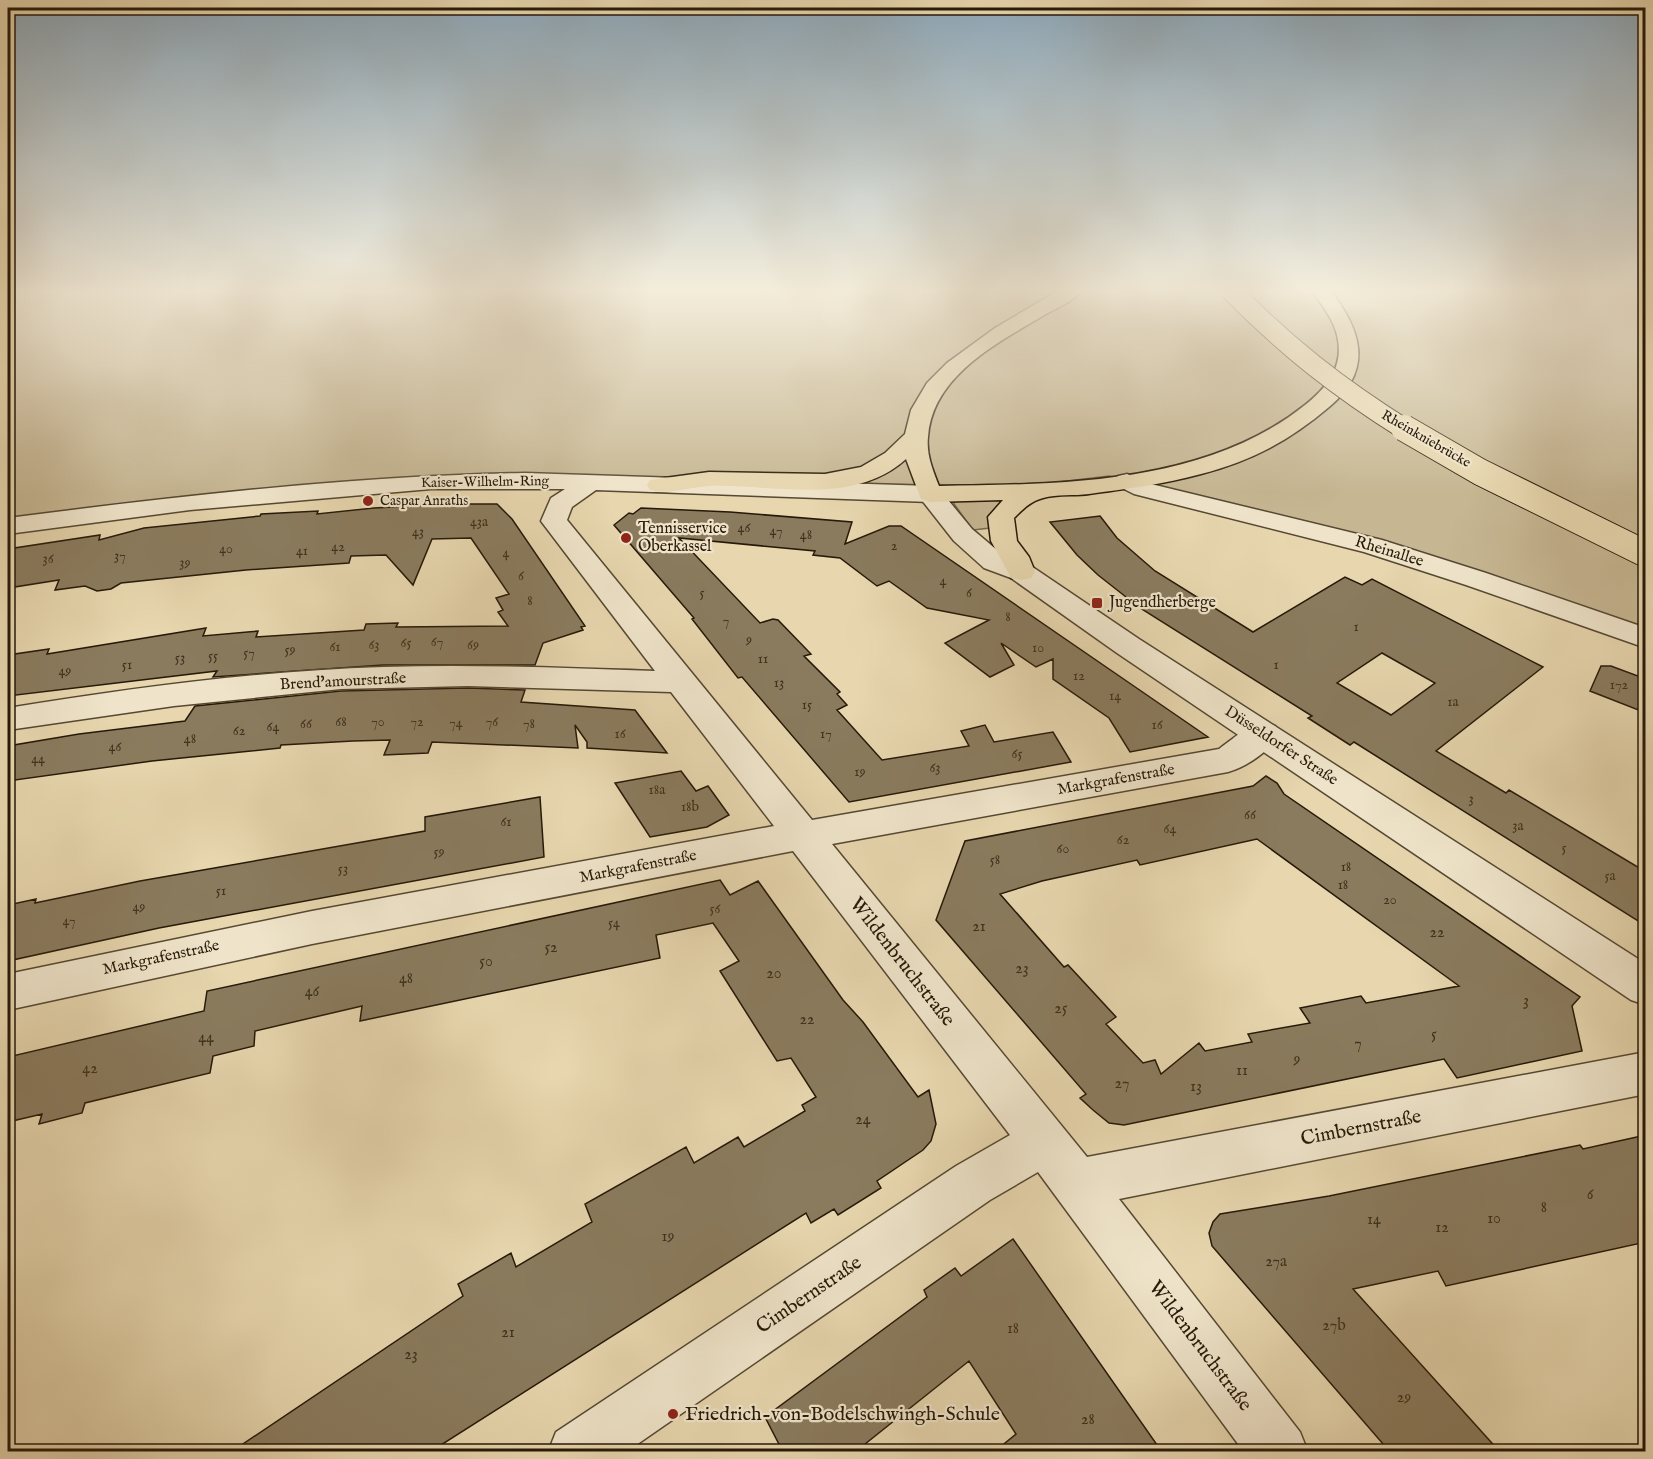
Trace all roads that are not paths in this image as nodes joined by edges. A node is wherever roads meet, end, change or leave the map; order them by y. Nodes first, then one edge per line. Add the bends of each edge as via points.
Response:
1 (968, 357) edge
2 (1303, 357) edge
3 (1327, 357) edge
4 (1349, 357) edge
5 (916, 436) junction
6 (1127, 481) junction
7 (591, 483) junction
8 (659, 485) junction
9 (1040, 490) junction
10 (930, 494) junction
11 (8, 526) edge
12 (1646, 537) edge
13 (1646, 554) edge
14 (1021, 572) junction
15 (1646, 639) edge
16 (681, 682) junction
17 (8, 719) edge
18 (1263, 734) junction
19 (802, 836) junction
20 (1646, 987) edge
21 (8, 992) edge
22 (1646, 1073) edge
23 (1044, 1142) junction
24 (1077, 1183) junction
25 (576, 1452) edge
26 (1280, 1452) edge

1 - 5 highway via 936,385 924,407
2 - 13 highway, Rheinkniebrücke, bridge via 1378,411 1452,455
3 - 12 highway, Rheinkniebrücke via 1396,405 1472,449
4 - 6 highway via 1334,391 1311,416 1279,436 1234,456
5 - 8 highway via 888,462 839,480 710,479
5 - 10 highway via 921,471
6 - 9 highway
6 - 15 street, Rheinallee via 1143,489 1375,547
7 - 8 street, Kaiser-Wilhelm-Ring
7 - 11 street, Kaiser-Wilhelm-Ring via 431,482 302,491
7 - 16 street, Wildenbruchstraße via 560,503 554,521
8 - 10 street, Kaiser-Wilhelm-Ring
9 - 10 highway
9 - 14 highway via 1017,500 1001,517 1004,541
10 - 14 street, Düsseldorfer Straße via 941,511 994,562
14 - 18 street, Düsseldorfer Straße
16 - 17 street, Brend'amourstraße via 430,677 341,680
16 - 19 street, Wildenbruchstraße
18 - 19 street, Markgrafenstraße via 1228,760
18 - 20 street, Düsseldorfer Straße
19 - 21 street, Markgrafenstraße via 200,949
19 - 23 street, Wildenbruchstraße
22 - 24 street, Cimbernstraße
23 - 24 street, Wildenbruchstraße
23 - 25 street, Cimbernstraße via 973,1183
24 - 26 street, Wildenbruchstraße

